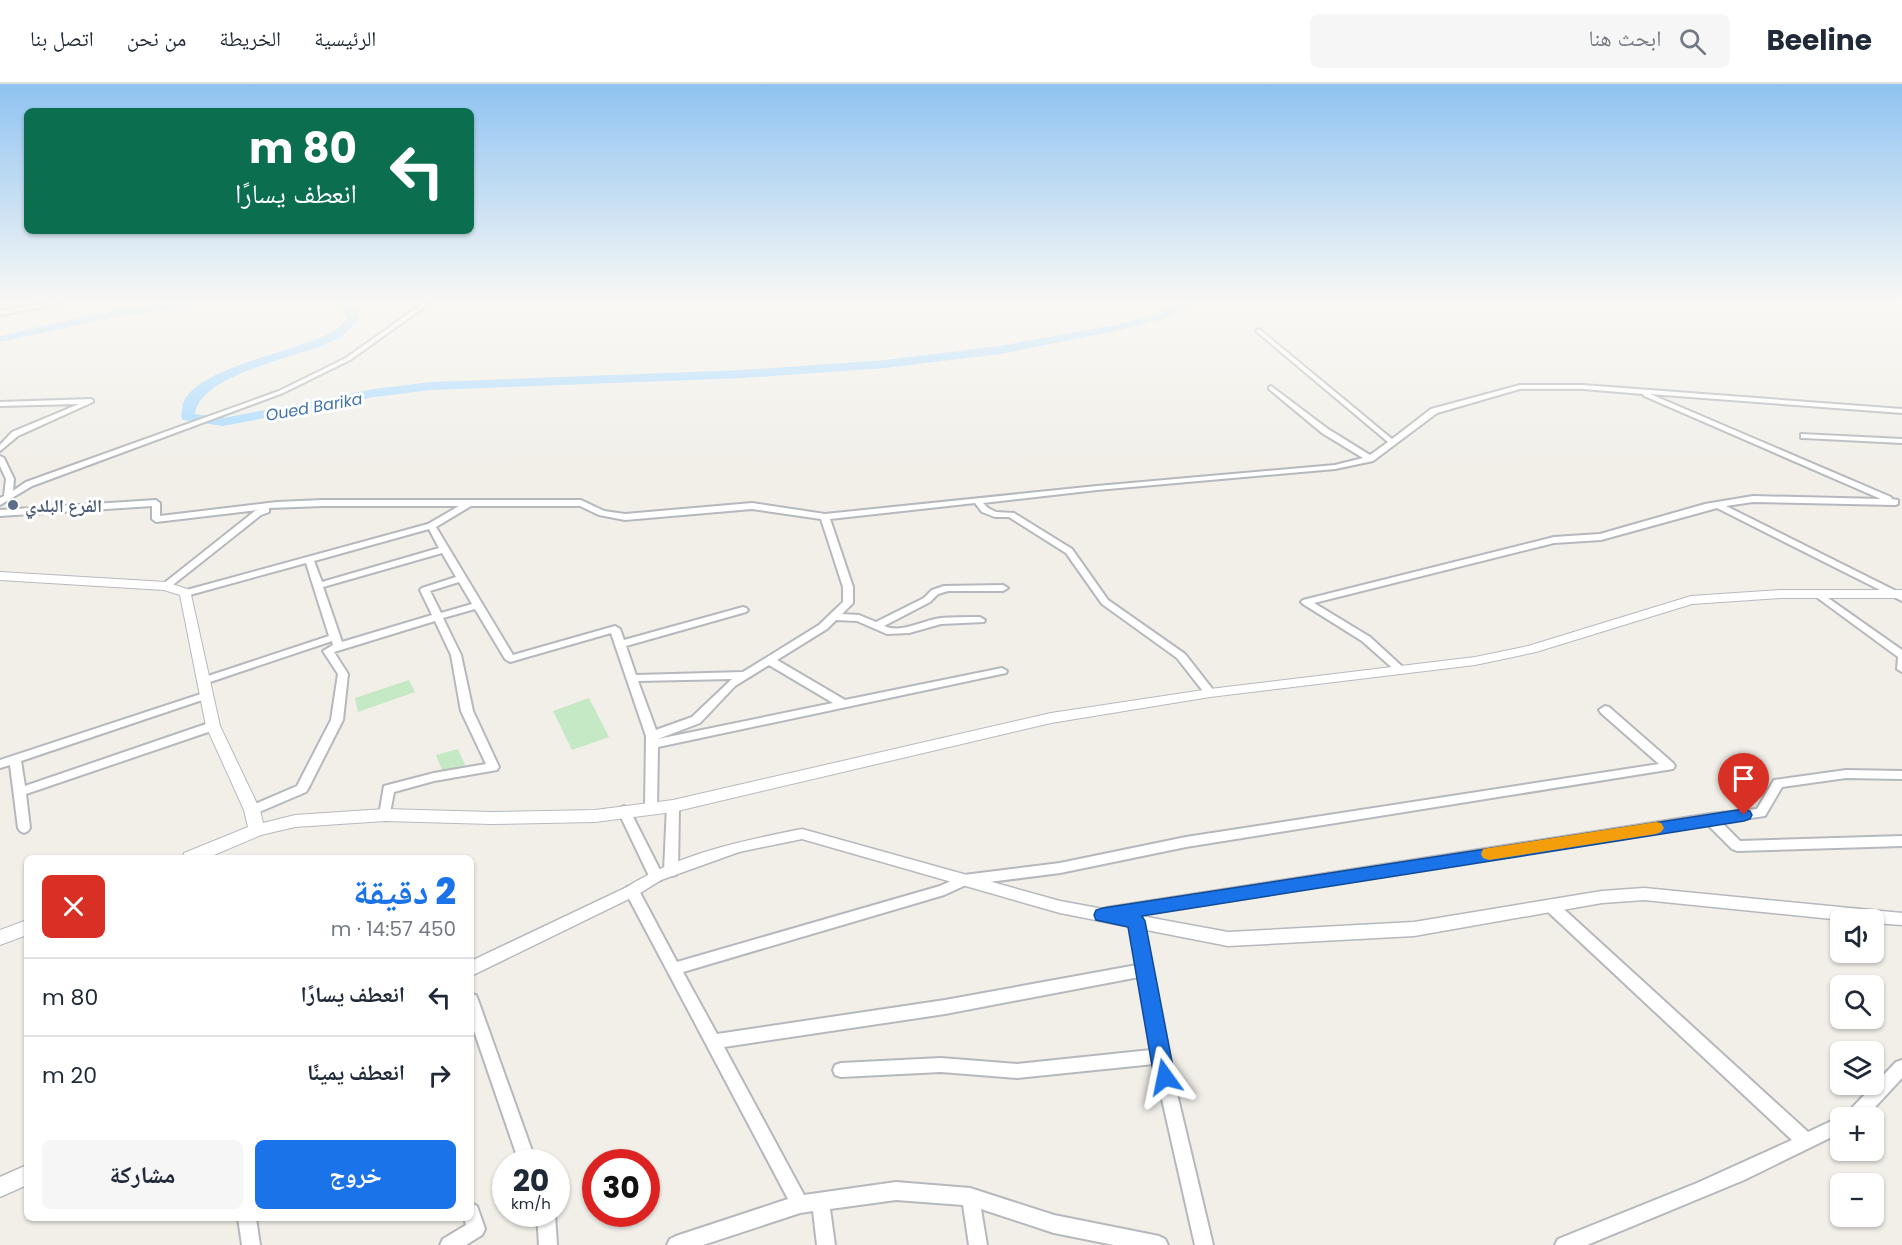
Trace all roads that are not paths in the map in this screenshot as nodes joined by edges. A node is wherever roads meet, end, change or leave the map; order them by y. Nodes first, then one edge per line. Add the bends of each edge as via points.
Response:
1 (351, 357) edge
2 (1290, 357) edge
3 (1271, 388) dead end
4 (1636, 391) junction
5 (0, 404) edge
6 (1902, 411) edge
7 (1804, 436) dead end
8 (1902, 441) edge
9 (1392, 442) junction
10 (0, 449) edge
11 (0, 458) edge
12 (1370, 459) junction
13 (8, 496) junction
14 (977, 500) junction
15 (0, 502) edge
16 (469, 504) junction
17 (1899, 504) edge
18 (277, 505) junction
19 (1718, 505) junction
20 (0, 513) edge
21 (825, 517) junction
22 (432, 526) junction
23 (445, 549) junction
24 (309, 558) junction
25 (0, 576) edge
26 (462, 578) junction
27 (166, 586) junction
28 (318, 586) junction
29 (1003, 588) dead end
30 (186, 593) junction
31 (1818, 594) junction
32 (1900, 596) edge
33 (478, 605) junction
34 (743, 610) dead end
35 (437, 616) junction
36 (834, 617) junction
37 (980, 620) dead end
38 (876, 626) junction
39 (337, 642) junction
40 (620, 644) junction
41 (1902, 657) edge
42 (769, 660) junction
43 (1902, 669) edge
44 (1401, 670) junction
45 (1002, 671) dead end
46 (745, 675) junction
47 (632, 678) junction
48 (205, 688) junction
49 (1210, 693) junction
50 (844, 704) junction
51 (1605, 710) dead end
52 (213, 726) junction
53 (652, 740) junction
54 (15, 759) junction
55 (0, 764) edge
56 (1902, 775) edge
57 (19, 792) junction
58 (673, 806) junction
59 (651, 807) junction
60 (252, 810) junction
61 (624, 811) junction
62 (385, 815) junction
63 (1710, 819) junction
64 (24, 828) dead end
65 (257, 830) junction
66 (1902, 841) edge
67 (197, 855) edge
68 (663, 873) junction
69 (964, 880) junction
70 (632, 891) junction
71 (1551, 906) junction
72 (1103, 915) junction
73 (1902, 919) edge
74 (1136, 921) junction
75 (24, 928) edge
76 (0, 938) edge
77 (474, 968) edge
78 (674, 969) junction
79 (1145, 970) junction
80 (474, 1009) edge
81 (713, 1042) junction
82 (1160, 1056) junction
83 (1902, 1067) edge
84 (841, 1070) dead end
85 (1864, 1107) edge
86 (1830, 1130) edge
87 (1808, 1142) junction
88 (523, 1149) edge
89 (24, 1176) edge
90 (0, 1187) edge
91 (970, 1197) junction
92 (821, 1203) junction
93 (800, 1204) junction
94 (247, 1221) edge
95 (474, 1221) edge
96 (547, 1227) edge
97 (1120, 1241) edge
98 (251, 1245) edge
99 (449, 1245) edge
100 (548, 1245) edge
101 (676, 1245) edge
102 (826, 1245) edge
103 (978, 1245) edge
104 (1159, 1245) edge
105 (1204, 1245) edge
106 (1564, 1245) edge

1 - 13 street via 281,392 29,483
2 - 9 street
3 - 12 street
4 - 6 street
4 - 9 street via 1520,387 1434,411
4 - 17 street
5 - 10 street via 91,400 15,434
7 - 8 street
9 - 12 street
11 - 13 street via 10,479
12 - 14 street via 1292,472
13 - 15 street
14 - 21 street
14 - 49 street via 985,510 1011,515 1069,551 1105,602 1181,656
16 - 18 street
16 - 21 street via 581,503 602,513 625,517 752,506
16 - 22 street
17 - 19 street via 1753,499
18 - 20 street via 156,519 156,503
18 - 27 street via 258,513
19 - 32 street
19 - 44 street via 1601,537 1554,540 1306,602 1366,639
21 - 36 street via 848,587 848,603
22 - 23 street
22 - 24 street
23 - 26 street
23 - 28 street
24 - 28 street
24 - 30 street
25 - 27 main road
26 - 33 street
26 - 35 street via 425,590
27 - 30 main road
28 - 39 street
29 - 38 street via 947,588
30 - 48 main road
31 - 32 main road
31 - 41 street
31 - 44 main road via 1692,600 1531,649
33 - 35 street
33 - 40 street via 510,659 615,629
34 - 40 street
35 - 39 street
35 - 62 street via 456,655 467,711 494,767 388,789
36 - 38 street via 859,618
36 - 42 street
37 - 38 street via 940,621 909,630 886,631
39 - 48 street
39 - 60 street via 328,651 343,674 337,720 302,789
40 - 47 street
41 - 43 street
42 - 46 street
42 - 50 street
44 - 49 main road
45 - 50 street
46 - 47 street
46 - 53 street via 696,720
47 - 53 street
48 - 52 main road
48 - 54 street
49 - 58 main road via 1052,718
50 - 53 street
51 - 69 street via 1670,766 1198,841 1060,868
52 - 57 street
52 - 60 main road
53 - 59 street
54 - 55 street
54 - 57 street
56 - 63 street via 1846,774 1778,783 1761,813
57 - 64 street
58 - 59 main road
58 - 68 street
59 - 61 main road
60 - 65 main road
61 - 62 main road via 595,816 491,818
61 - 68 street
62 - 65 main road via 295,821
63 - 66 street via 1737,846
63 - 72 street
65 - 67 main road
68 - 69 street via 737,847 802,834
68 - 70 street
69 - 72 street
69 - 78 street via 944,890
70 - 77 street
70 - 78 street
71 - 73 street via 1644,894
71 - 74 street via 1414,929 1228,939
71 - 87 street
72 - 74 street
74 - 79 street
75 - 76 main road
78 - 81 street
79 - 81 street via 945,1007
79 - 82 street
80 - 88 street
81 - 93 street
82 - 84 street via 1017,1071 941,1065
82 - 105 street
83 - 85 street
86 - 87 street
87 - 106 street via 1682,1200
89 - 90 street
91 - 92 street via 896,1191
91 - 97 street
91 - 103 street
92 - 93 street
92 - 102 street
93 - 101 street
94 - 98 street
95 - 99 street via 476,1229
96 - 100 street
97 - 104 street

